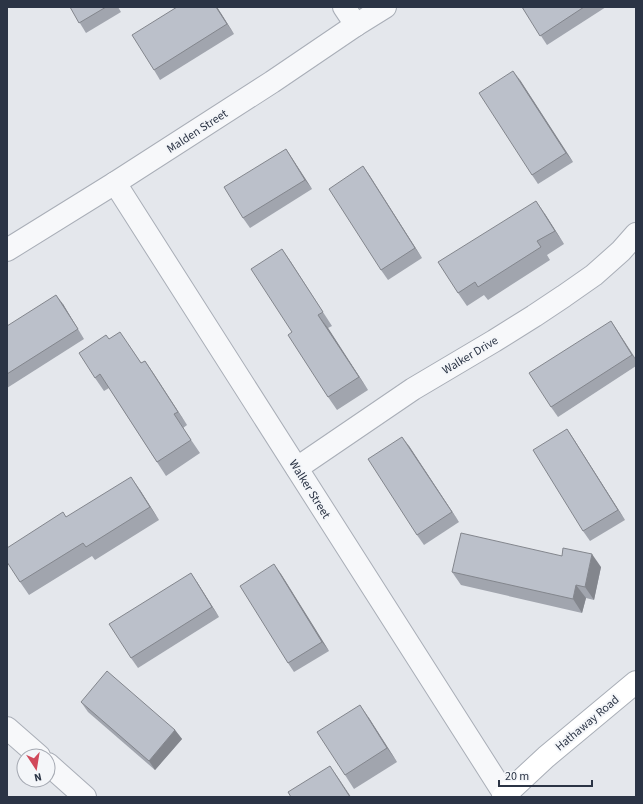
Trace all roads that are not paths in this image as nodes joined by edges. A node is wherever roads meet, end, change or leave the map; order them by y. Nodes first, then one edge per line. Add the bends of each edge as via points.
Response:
1 (385, 7) edge
2 (350, 16) edge
3 (115, 183) junction
4 (636, 234) edge
5 (7, 250) edge
6 (297, 468) junction
7 (636, 682) edge
8 (7, 728) edge
9 (30, 748) edge
10 (56, 771) edge
11 (504, 796) edge
12 (85, 797) edge

1 - 2 street, Malden Street
2 - 3 street, Malden Street via 272,82
3 - 5 street, Malden Street
3 - 6 street, Walker Street
4 - 6 street, Walker Drive via 594,275 564,296 413,389
6 - 11 street, Walker Street
7 - 11 main road, Hathaway Road via 546,757
8 - 9 street
10 - 12 street

